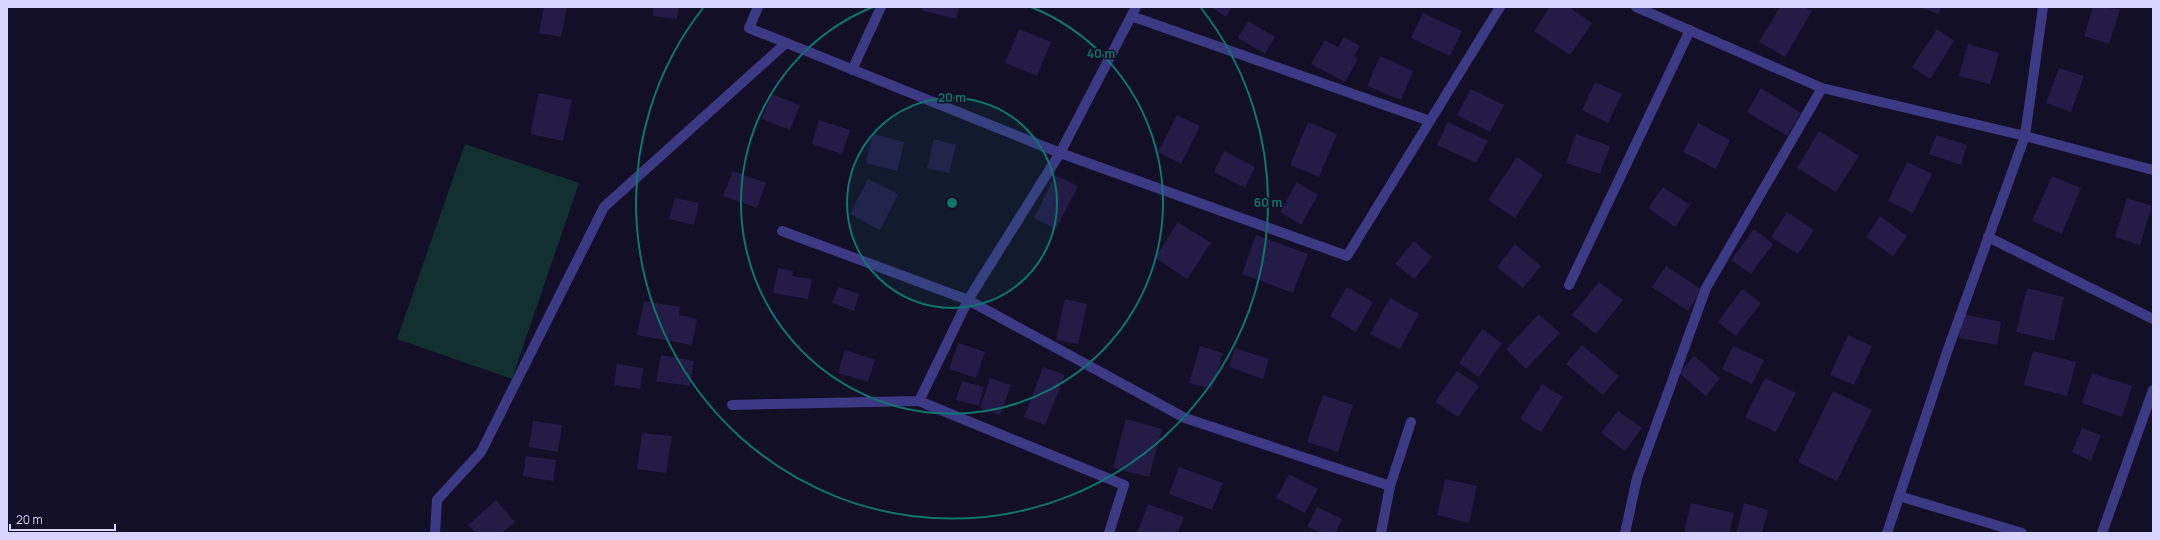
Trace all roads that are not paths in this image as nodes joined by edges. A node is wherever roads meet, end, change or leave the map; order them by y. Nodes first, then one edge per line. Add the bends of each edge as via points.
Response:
1 (758, 7) edge
2 (881, 7) edge
3 (1500, 7) edge
4 (1636, 7) edge
5 (2043, 7) edge
6 (1134, 12) edge
7 (1690, 30) junction
8 (786, 43) junction
9 (852, 70) junction
10 (1822, 88) junction
11 (1430, 121) junction
12 (2025, 136) junction
13 (1060, 152) junction
14 (2153, 170) edge
15 (782, 231) dead end
16 (1988, 237) junction
17 (1569, 285) dead end
18 (968, 300) junction
19 (2153, 319) edge
20 (2153, 390) edge
21 (919, 401) junction
22 (732, 405) dead end
23 (1411, 422) dead end
24 (1390, 486) junction
25 (1899, 496) junction
26 (435, 533) edge
27 (1109, 533) edge
28 (1380, 533) edge
29 (1625, 533) edge
30 (1887, 533) edge
31 (2022, 533) edge
32 (2102, 533) edge

1 - 8 street via 749,28
2 - 9 street
3 - 11 street
4 - 7 street
5 - 12 street
6 - 11 street
6 - 13 street
7 - 10 street
7 - 17 street
8 - 9 street
8 - 26 street via 604,207 481,452 437,500
9 - 13 street
10 - 12 street
10 - 29 street via 1706,288 1636,478
11 - 13 street via 1347,256
12 - 14 street
12 - 16 street
13 - 18 street
15 - 18 street
16 - 19 street
16 - 25 street
18 - 21 street
18 - 24 street via 1185,418
20 - 32 street
21 - 22 street
21 - 27 street via 1124,485
23 - 24 street
24 - 28 street
25 - 30 street
25 - 31 street

